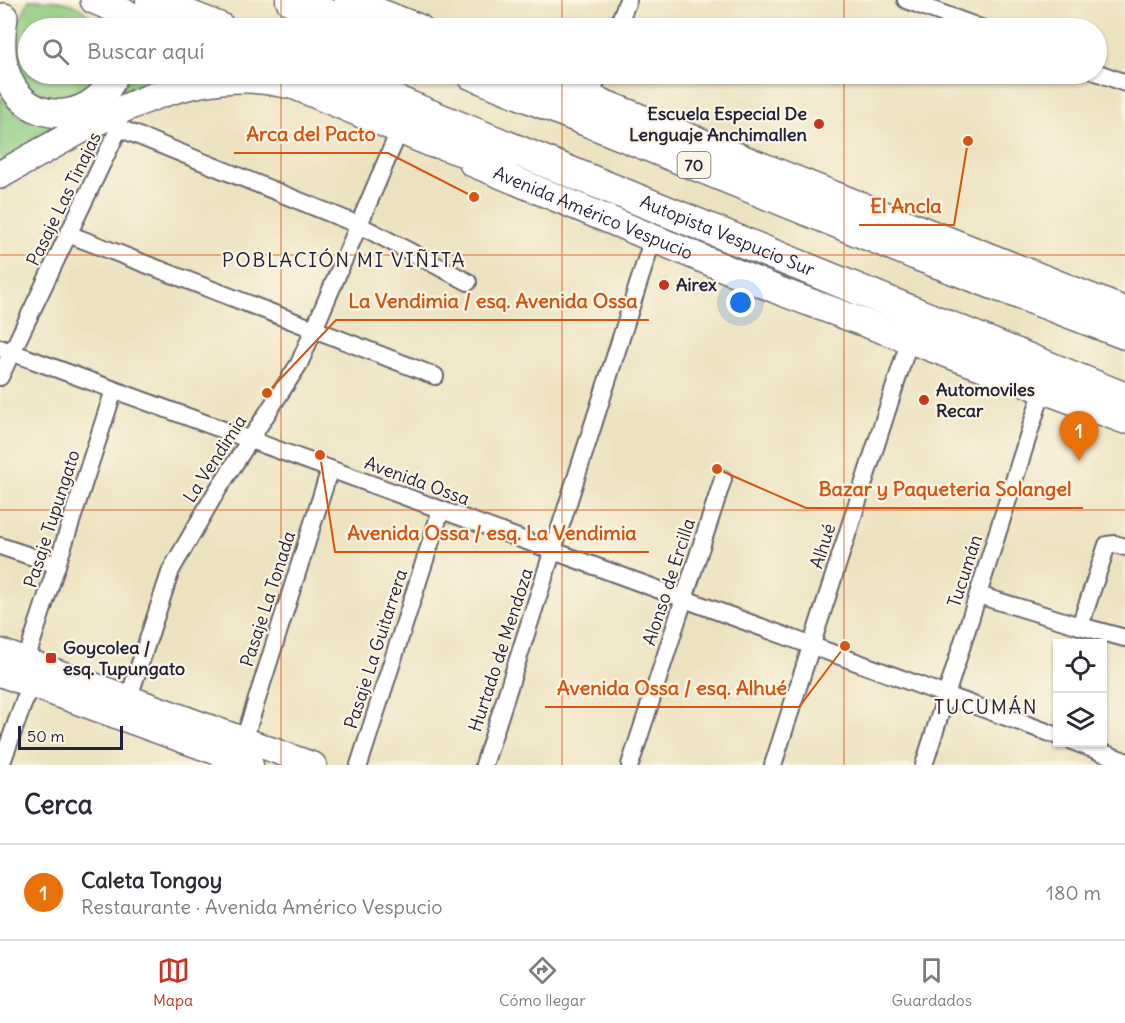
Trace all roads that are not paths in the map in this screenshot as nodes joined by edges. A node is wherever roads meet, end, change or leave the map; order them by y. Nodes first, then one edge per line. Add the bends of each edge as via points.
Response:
1 (87, 0) edge
2 (94, 0) edge
3 (151, 0) edge
4 (291, 0) edge
5 (348, 0) edge
6 (628, 0) edge
7 (906, 0) edge
8 (5, 14) edge
9 (102, 18) edge
10 (137, 18) edge
11 (195, 18) edge
12 (336, 18) edge
13 (394, 18) edge
14 (621, 18) edge
15 (954, 18) edge
16 (1107, 76) edge
17 (1125, 83) edge
18 (109, 84) edge
19 (209, 84) edge
20 (286, 84) edge
21 (291, 84) edge
22 (354, 84) edge
23 (496, 84) edge
24 (595, 86) edge
25 (301, 88) junction
26 (406, 132) junction
27 (695, 141) junction
28 (0, 175) edge
29 (359, 225) junction
30 (68, 234) junction
31 (720, 234) junction
32 (653, 238) junction
33 (917, 255) junction
34 (468, 282) dead end
35 (1125, 311) edge
36 (315, 330) junction
37 (1125, 334) edge
38 (910, 339) junction
39 (6, 350) edge
40 (435, 376) dead end
41 (0, 377) edge
42 (1043, 389) junction
43 (114, 390) junction
44 (1125, 398) edge
45 (1125, 420) edge
46 (250, 440) junction
47 (330, 469) junction
48 (723, 479) dead end
49 (441, 510) junction
50 (0, 546) edge
51 (1125, 547) edge
52 (553, 551) junction
53 (57, 566) junction
54 (978, 595) junction
55 (684, 599) junction
56 (1080, 626) junction
57 (1125, 638) edge
58 (812, 646) junction
59 (0, 651) edge
60 (26, 660) junction
61 (0, 674) edge
62 (30, 685) junction
63 (946, 695) junction
64 (125, 708) junction
65 (1053, 734) edge
66 (244, 740) junction
67 (1087, 747) edge
68 (1125, 761) edge
69 (299, 762) edge
70 (1, 765) edge
71 (251, 765) edge
72 (359, 765) edge
73 (484, 765) edge
74 (630, 765) edge
75 (773, 765) edge
76 (924, 765) edge

1 - 9 main road
2 - 10 main road
3 - 11 highway
4 - 12 highway
5 - 13 main road
6 - 14 street
7 - 15 street
8 - 18 main road via 1,45 6,72 14,90 36,108 64,114 82,109
16 - 17 street
19 - 28 main road via 177,88 109,117
20 - 25 main road
21 - 25 main road, Avenida Américo Vespucio
22 - 31 highway, Autopista Vespucio Sur
23 - 33 highway, 70
24 - 27 main road
25 - 26 main road, Avenida Américo Vespucio
26 - 29 street, La Vendimia
26 - 31 highway via 619,205
26 - 32 main road, Avenida Américo Vespucio
27 - 33 highway via 750,173
27 - 35 main road
29 - 30 street, Pasaje Las Tinajas via 119,128
29 - 34 street
29 - 36 street, La Vendimia
30 - 36 street
30 - 39 street, Pasaje Las Tinajas
31 - 44 highway, Autopista Vespucio Sur
32 - 38 main road, Avenida Américo Vespucio via 782,292
32 - 52 street, Hurtado de Mendoza
33 - 37 highway, 70
36 - 40 street
36 - 46 street, La Vendimia via 299,364
38 - 42 main road, Avenida Américo Vespucio
38 - 58 street, Alhué
39 - 41 street, Pasaje Las Tinajas
39 - 43 street, Avenida Ossa
42 - 45 main road, Avenida Américo Vespucio
42 - 54 street, Tucumán
43 - 46 street, Avenida Ossa
43 - 53 street, Pasaje Tupungato
46 - 47 street, Avenida Ossa
46 - 64 street, La Vendimia via 171,570
47 - 49 street, Avenida Ossa
47 - 66 street, Pasaje La Tonada
48 - 55 street, Alonso de Ercilla
49 - 52 street, Avenida Ossa
49 - 72 street, Pasaje La Guitarrera
50 - 53 street
51 - 56 street via 1107,545
52 - 55 street, Avenida Ossa
52 - 73 street, Hurtado de Mendoza
53 - 60 street, Pasaje Tupungato
54 - 56 street
54 - 63 street, Tucumán
55 - 58 street, Avenida Ossa
55 - 74 street, Alonso de Ercilla
56 - 57 street
58 - 63 street, Avenida Ossa
58 - 75 street, Alhué
59 - 60 street
60 - 62 street
60 - 64 street
61 - 62 street
62 - 64 street
62 - 70 street
63 - 65 street, Avenida Ossa
63 - 76 street, Tucumán
64 - 66 street
64 - 71 street
66 - 69 street
67 - 68 street

